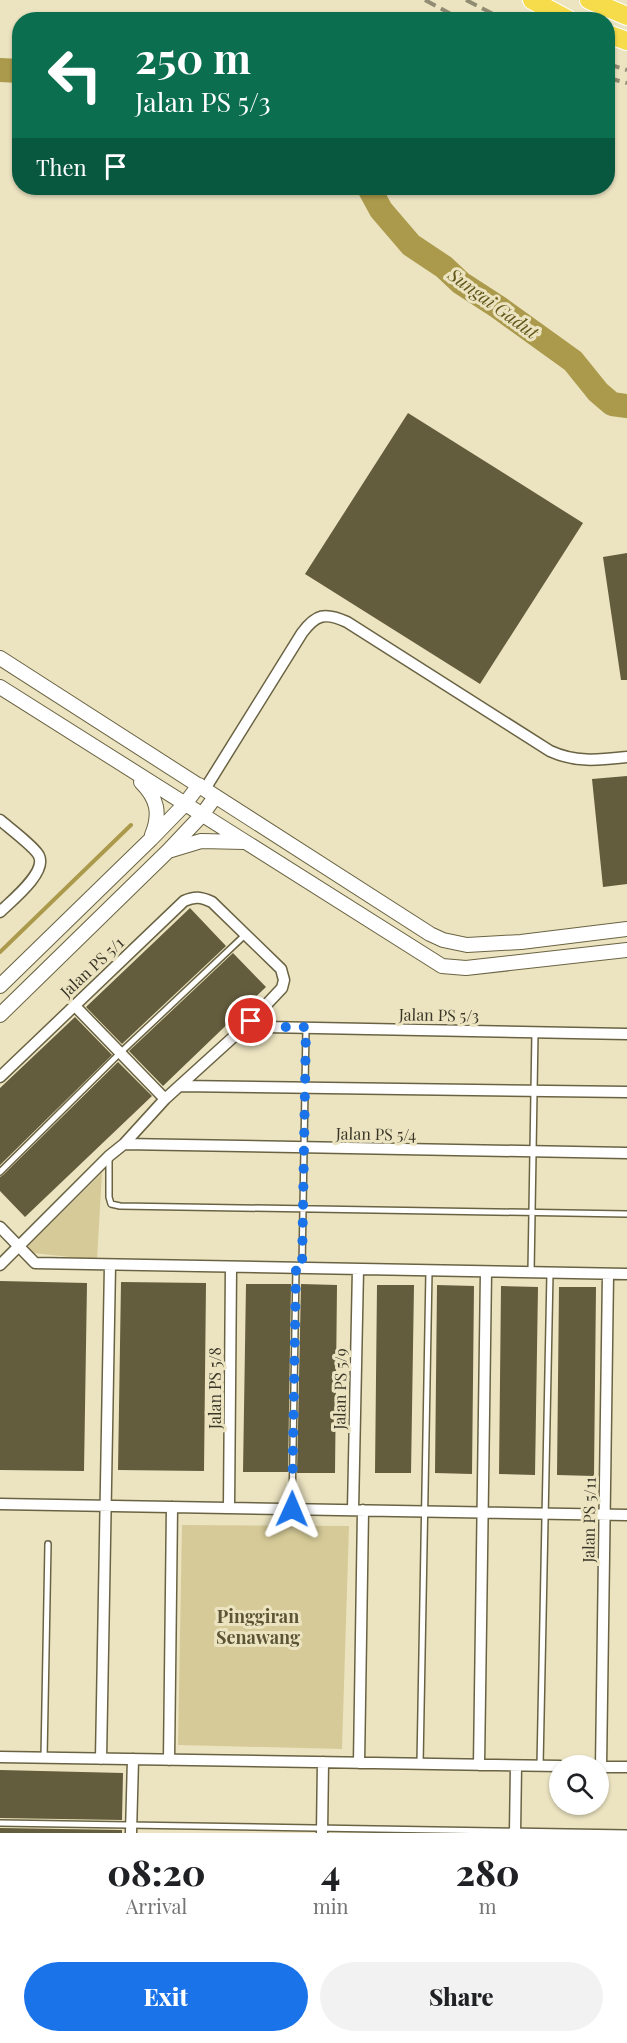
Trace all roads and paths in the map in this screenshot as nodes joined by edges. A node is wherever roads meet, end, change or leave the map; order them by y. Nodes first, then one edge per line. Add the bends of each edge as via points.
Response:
1 (532, 0) edge
2 (589, 0) edge
3 (554, 12) edge
4 (627, 16) edge
5 (0, 658) edge
6 (0, 687) edge
7 (627, 757) edge
8 (130, 771) junction
9 (206, 790) junction
10 (185, 804) junction
11 (202, 815) junction
12 (0, 820) edge
13 (151, 839) junction
14 (246, 842) junction
15 (168, 851) junction
16 (0, 912) edge
17 (627, 930) edge
18 (246, 934) junction
19 (627, 950) edge
20 (0, 986) edge
21 (74, 1005) junction
22 (1, 1011) edge
23 (251, 1021) junction
24 (306, 1027) junction
25 (535, 1032) junction
26 (627, 1034) edge
27 (120, 1053) junction
28 (0, 1077) edge
29 (180, 1086) junction
30 (305, 1088) junction
31 (534, 1091) junction
32 (627, 1092) edge
33 (165, 1099) junction
34 (124, 1144) junction
35 (304, 1147) junction
36 (533, 1151) junction
37 (627, 1153) edge
38 (109, 1156) junction
39 (0, 1172) edge
40 (303, 1209) junction
41 (532, 1212) junction
42 (627, 1214) edge
43 (0, 1227) edge
44 (19, 1247) junction
45 (0, 1265) edge
46 (110, 1265) junction
47 (231, 1267) junction
48 (299, 1268) junction
49 (358, 1269) junction
50 (429, 1271) junction
51 (486, 1272) junction
52 (531, 1272) junction
53 (550, 1273) junction
54 (608, 1274) junction
55 (627, 1274) edge
56 (0, 1504) edge
57 (105, 1506) junction
58 (172, 1507) junction
59 (229, 1508) junction
60 (292, 1509) junction
61 (358, 1510) junction
62 (424, 1511) junction
63 (482, 1512) junction
64 (546, 1514) junction
65 (604, 1515) junction
66 (627, 1515) edge
67 (48, 1544) dead end
68 (600, 1755) edge
69 (0, 1757) edge
70 (44, 1758) junction
71 (101, 1759) junction
72 (133, 1759) junction
73 (169, 1760) junction
74 (323, 1762) junction
75 (359, 1763) junction
76 (420, 1764) junction
77 (479, 1765) junction
78 (516, 1766) junction
79 (540, 1766) junction
80 (549, 1766) edge
81 (609, 1767) edge
82 (627, 1767) edge
83 (0, 1823) edge
84 (132, 1829) edge
85 (322, 1830) edge
86 (515, 1832) edge
87 (627, 1833) edge

1 - 3 highway
2 - 4 highway
5 - 9 street
6 - 8 street
7 - 9 street via 564,758 347,622 327,616 311,621 302,633
8 - 10 street
8 - 13 street via 155,801 157,824
9 - 10 street
9 - 11 street
9 - 17 street via 443,940 467,945
10 - 11 street
10 - 13 street
11 - 14 street
11 - 15 street
12 - 16 street via 39,854 41,865
13 - 20 street
14 - 15 street via 201,841
14 - 19 street via 442,966 466,968
15 - 22 street
18 - 21 street, Jalan PS 5/1 via 212,902 192,897
18 - 23 street via 280,969 284,980 282,988
18 - 27 lane
21 - 27 street
21 - 28 street, Jalan PS 5/1
23 - 24 street, Jalan PS 5/3 via 265,1027
23 - 29 street
24 - 25 street, Jalan PS 5/3
24 - 30 lane
25 - 26 street, Jalan PS 5/3
25 - 31 lane
27 - 33 street
27 - 39 lane
29 - 30 street
29 - 33 street
30 - 31 street
30 - 35 lane
31 - 32 street
31 - 36 lane
33 - 34 street
34 - 35 street, Jalan PS 5/4
34 - 38 street
35 - 36 street, Jalan PS 5/4
35 - 40 lane
36 - 37 street, Jalan PS 5/4
36 - 41 lane
38 - 40 lane via 111,1204
38 - 44 street
40 - 41 lane
40 - 48 lane
41 - 42 lane
41 - 52 lane
43 - 44 street
44 - 45 street
44 - 46 street via 35,1263
46 - 47 street
46 - 57 street
47 - 48 street
47 - 59 street, Jalan PS 5/8
48 - 49 street
48 - 60 lane
49 - 50 street
49 - 61 street, Jalan PS 5/9
50 - 51 street
50 - 62 lane
51 - 52 street
51 - 63 street
52 - 53 street
53 - 54 street
53 - 64 lane
54 - 55 street
54 - 65 street, Jalan PS 5/11
56 - 57 street
57 - 58 street
57 - 71 street
58 - 59 street
58 - 73 street
59 - 60 street
60 - 61 street
61 - 62 street
61 - 75 street, Jalan PS 5/9
62 - 63 street
62 - 76 lane
63 - 64 street
63 - 77 street
64 - 65 street
64 - 79 lane
65 - 66 street
65 - 68 street, Jalan PS 5/11
67 - 70 lane
69 - 70 street
70 - 71 street
71 - 72 street
72 - 73 street
72 - 84 street
73 - 74 street
74 - 75 street
74 - 85 street
75 - 76 street
76 - 77 street
77 - 78 street
78 - 79 street
78 - 86 street
79 - 80 street
81 - 82 street
83 - 84 lane
84 - 85 lane
85 - 86 lane
86 - 87 lane

